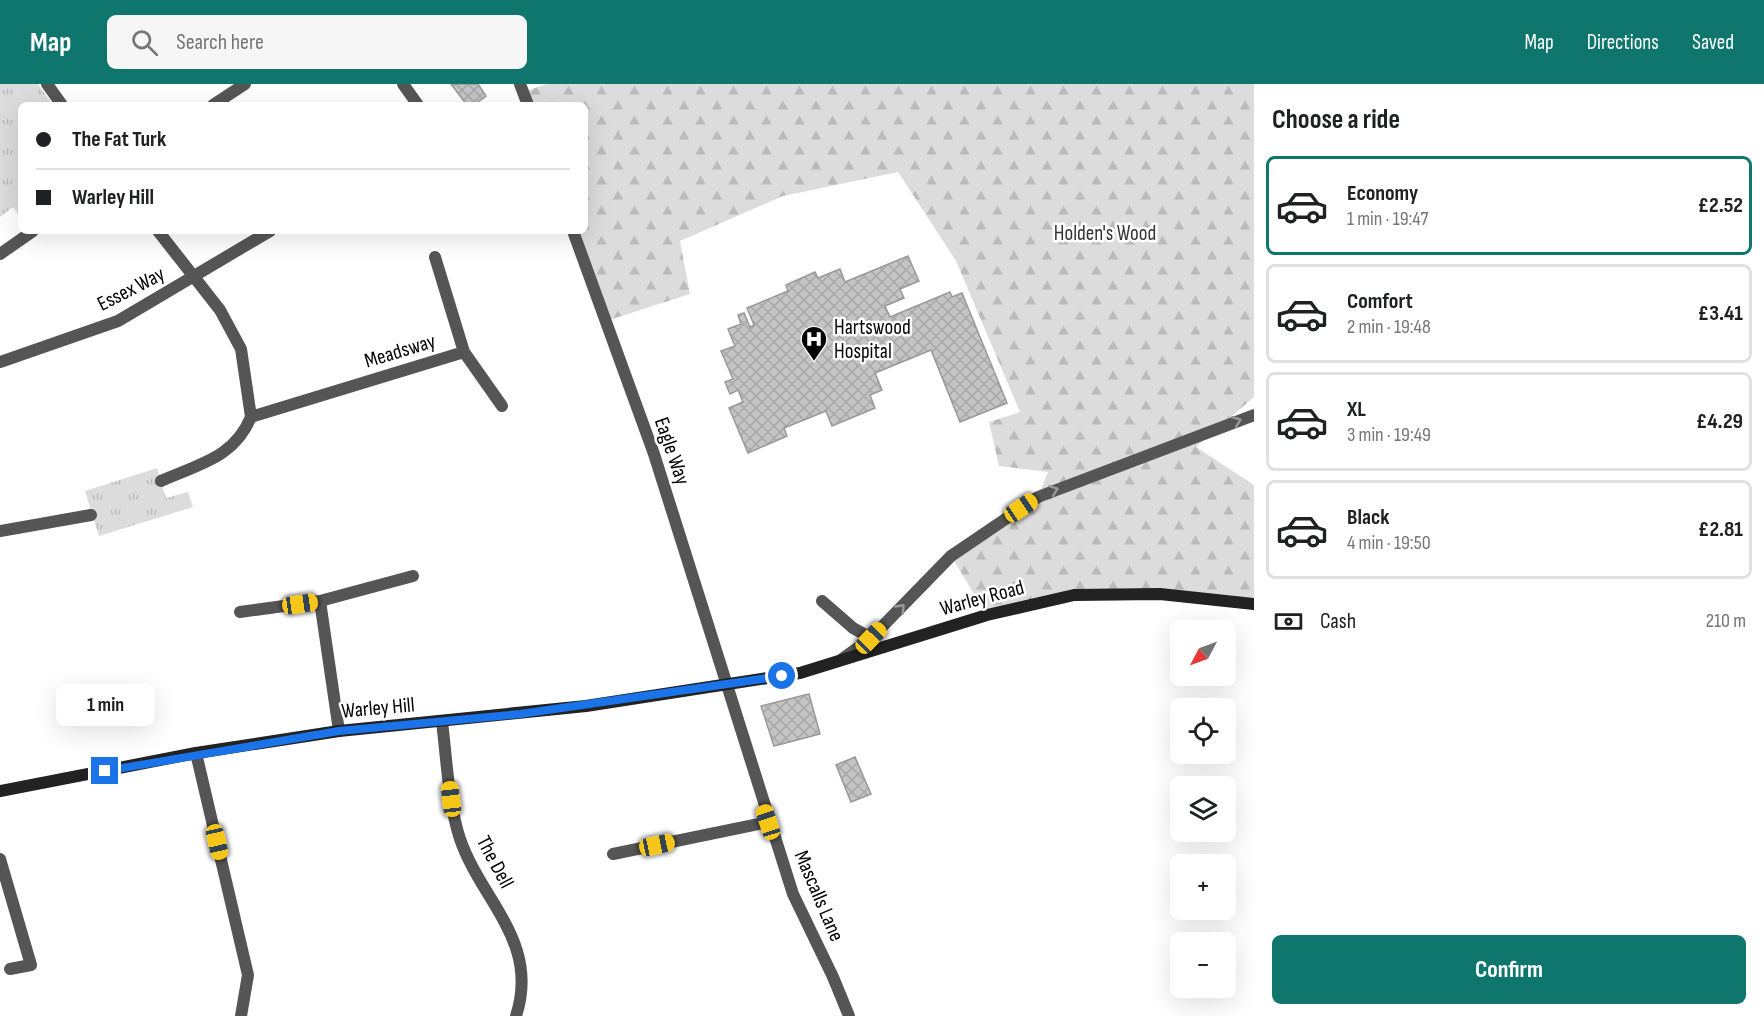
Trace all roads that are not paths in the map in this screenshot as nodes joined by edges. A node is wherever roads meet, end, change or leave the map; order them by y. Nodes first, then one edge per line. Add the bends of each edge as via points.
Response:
1 (47, 84) edge
2 (245, 84) edge
3 (403, 84) edge
4 (520, 84) edge
5 (60, 102) edge
6 (218, 102) edge
7 (416, 102) edge
8 (527, 102) edge
9 (29, 234) edge
10 (160, 234) edge
11 (265, 234) edge
12 (574, 234) edge
13 (0, 254) edge
14 (435, 257) dead end
15 (195, 277) junction
16 (464, 352) junction
17 (0, 362) edge
18 (502, 406) dead end
19 (1254, 415) edge
20 (252, 417) junction
21 (161, 481) dead end
22 (92, 515) dead end
23 (0, 531) edge
24 (413, 576) dead end
25 (320, 601) junction
26 (822, 601) dead end
27 (1254, 604) edge
28 (240, 612) dead end
29 (871, 638) junction
30 (841, 660) junction
31 (726, 686) junction
32 (442, 722) junction
33 (339, 731) junction
34 (196, 753) junction
35 (0, 792) edge
36 (768, 822) junction
37 (613, 854) dead end
38 (0, 858) edge
39 (10, 969) dead end
40 (241, 1016) edge
41 (516, 1016) edge
42 (849, 1016) edge

1 - 5 street
2 - 6 street
3 - 7 street
4 - 8 street
9 - 13 street
10 - 15 street
11 - 15 street, Essex Way
12 - 31 street, Eagle Way via 654,454
14 - 16 street, Meadsway
15 - 17 street, Essex Way via 118,321
15 - 20 street via 220,310 241,349
16 - 18 street
16 - 20 street, Meadsway
29 -> 19 street via 951,556 1038,497
20 - 21 street via 243,436 228,451
22 - 23 street
24 - 25 street
25 - 28 street
25 - 33 street
26 - 29 street
27 - 30 main road, Warley Road via 1160,594 1074,595 987,615
29 - 30 street
30 - 31 main road, Warley Road via 801,674
31 - 32 main road, Warley Hill
31 - 36 street, Mascalls Lane
32 - 33 main road, Warley Hill
32 - 41 street, The Dell via 454,818 461,842 473,871 510,928 521,959
33 - 34 main road, Warley Hill
34 - 35 main road, Warley Hill
34 - 40 street via 248,975
36 - 37 street
36 - 42 street, Mascalls Lane via 793,894
38 - 39 street via 31,965

